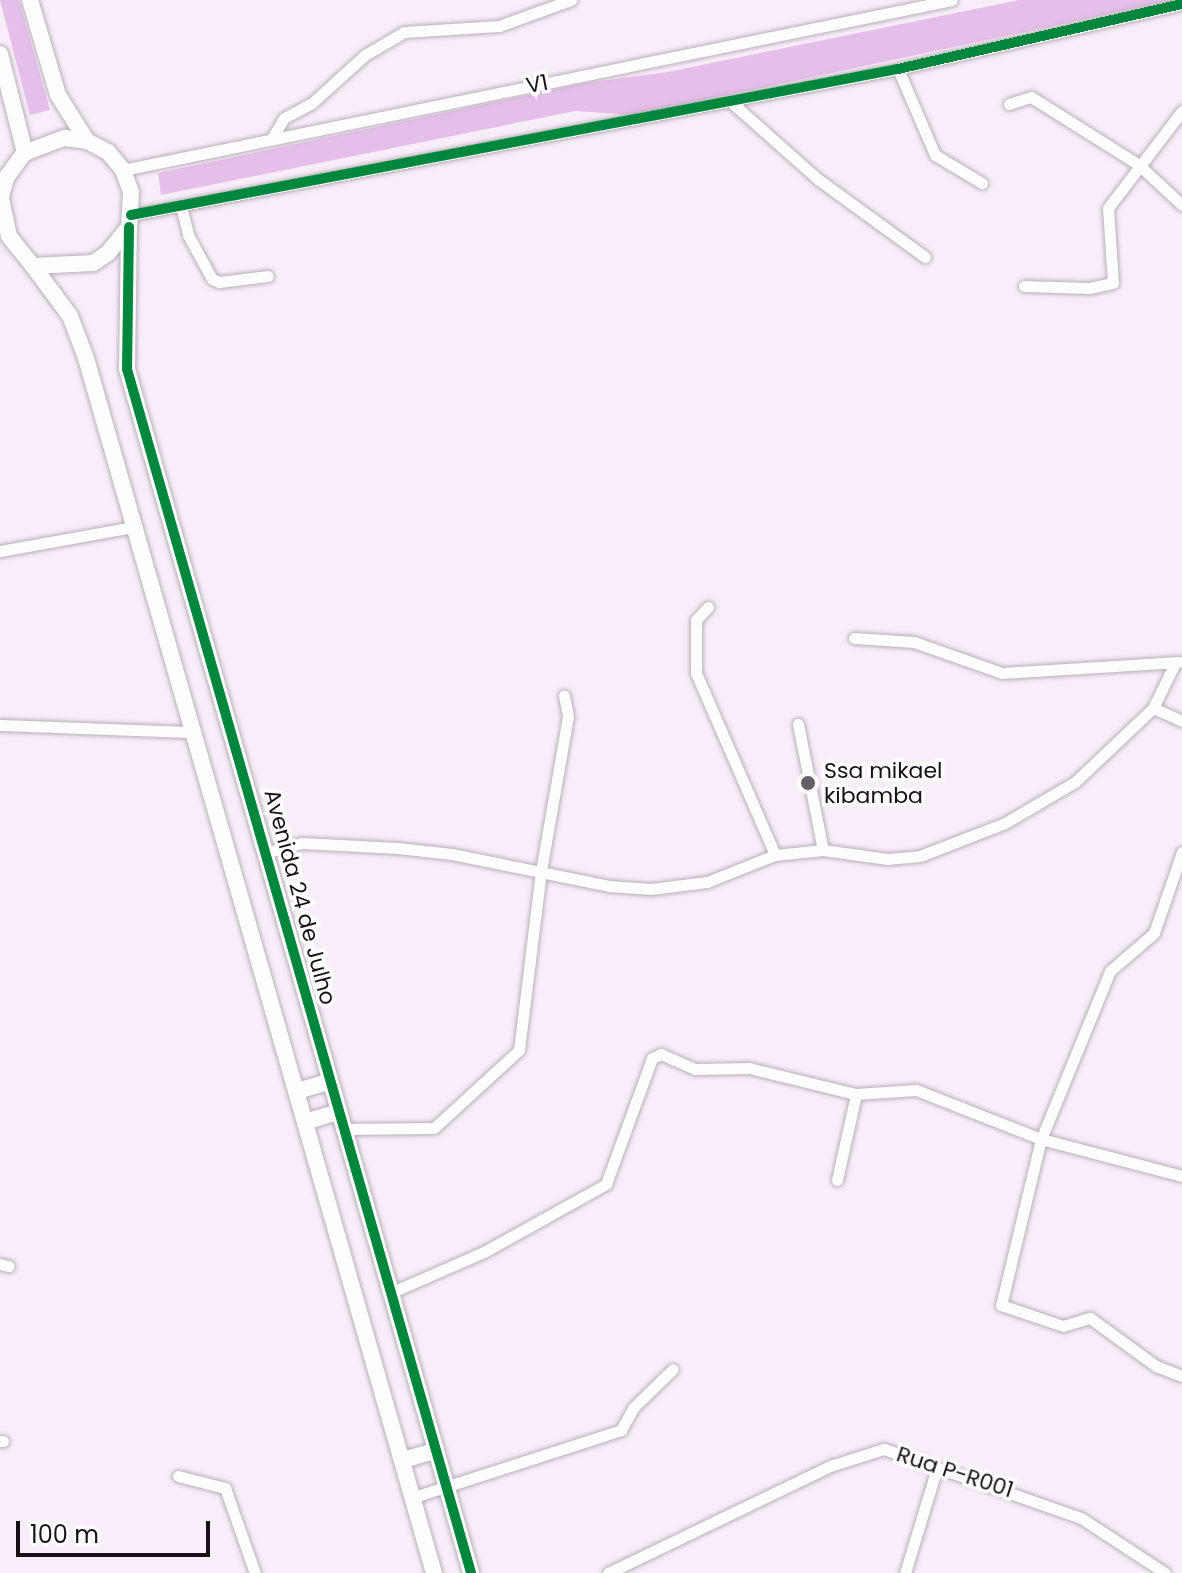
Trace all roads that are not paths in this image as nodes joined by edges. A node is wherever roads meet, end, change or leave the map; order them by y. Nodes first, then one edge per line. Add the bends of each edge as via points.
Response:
1 (30, 0) edge
2 (571, 0) edge
3 (952, 0) edge
4 (1182, 4) edge
5 (0, 54) edge
6 (898, 69) junction
7 (731, 102) junction
8 (1009, 104) dead end
9 (1182, 111) edge
10 (272, 138) junction
11 (87, 141) junction
12 (14, 158) edge
13 (1139, 165) junction
14 (123, 170) junction
15 (982, 183) dead end
16 (1182, 205) edge
17 (181, 206) junction
18 (130, 221) junction
19 (0, 243) edge
20 (19, 254) junction
21 (925, 257) dead end
22 (33, 266) junction
23 (268, 276) dead end
24 (1024, 286) dead end
25 (134, 527) junction
26 (0, 551) edge
27 (708, 607) dead end
28 (854, 638) dead end
29 (1178, 662) edge
30 (564, 695) dead end
31 (1153, 708) junction
32 (1182, 721) edge
33 (798, 724) dead end
34 (0, 725) edge
35 (190, 732) junction
36 (823, 850) junction
37 (268, 852) junction
38 (1182, 852) edge
39 (775, 855) junction
40 (541, 871) junction
41 (328, 1082) junction
42 (297, 1091) junction
43 (856, 1094) junction
44 (339, 1120) junction
45 (305, 1122) junction
46 (1041, 1139) junction
47 (1182, 1176) edge
48 (837, 1180) dead end
49 (390, 1293) junction
50 (673, 1369) dead end
51 (1182, 1376) edge
52 (435, 1451) junction
53 (403, 1460) junction
54 (937, 1468) junction
55 (178, 1476) dead end
56 (444, 1486) junction
57 (414, 1497) junction
58 (255, 1573) edge
59 (434, 1573) edge
60 (471, 1573) edge
61 (608, 1573) edge
62 (905, 1573) edge
63 (1165, 1573) edge

1 - 11 street via 58,95
2 - 10 street via 499,26 404,32 365,55 312,103 284,118
3 - 10 street, V1
4 - 6 street
5 - 12 street
6 - 7 street
6 - 15 street via 935,155
7 - 17 street
7 - 21 street via 788,156
8 - 13 street via 1031,97
9 - 13 street
10 - 14 street, V1
11 - 12 street via 64,138
11 - 14 street via 108,152
12 - 20 street via 1,197 2,217
13 - 16 street
13 - 24 street via 1108,208 1113,283 1089,288
14 - 18 street via 131,192
17 - 18 street
17 - 23 street via 188,235 212,279
18 - 22 street via 108,253 93,263
18 - 37 street, Avenida 24 de Julho via 127,369
19 - 20 street
20 - 22 street
22 - 25 street via 70,316 81,344
25 - 26 street
25 - 35 street
27 - 39 street via 696,620 696,673
28 - 29 street via 914,642 1002,673
29 - 31 street
30 - 40 street via 568,716
31 - 32 street
31 - 36 street via 1075,782 991,829 920,856 887,859
33 - 36 street
34 - 35 street
35 - 42 street
36 - 39 street
37 - 40 street via 302,843 398,848
37 - 41 street, Avenida 24 de Julho
38 - 46 street via 1154,933 1110,971
39 - 40 street via 679,888 609,886
40 - 44 street via 519,1050 434,1128
41 - 42 street
41 - 44 street, Avenida 24 de Julho
42 - 45 street
43 - 46 street via 916,1090
43 - 48 street
43 - 49 street via 749,1068 695,1069 661,1054 652,1058 606,1184 484,1252
44 - 45 street
44 - 49 street, Avenida 24 de Julho
45 - 53 street
46 - 47 street
46 - 51 street via 1001,1305 1063,1326 1086,1316 1156,1366
49 - 52 street, Avenida 24 de Julho
50 - 56 street via 634,1407 621,1430
52 - 53 street
52 - 56 street, Avenida 24 de Julho
53 - 57 street
54 - 61 street, Rua P-R001 via 872,1449
54 - 62 street
54 - 63 street, Rua P-R001 via 1081,1518
55 - 58 street via 225,1488
56 - 57 street
56 - 60 street, Avenida 24 de Julho
57 - 59 street

